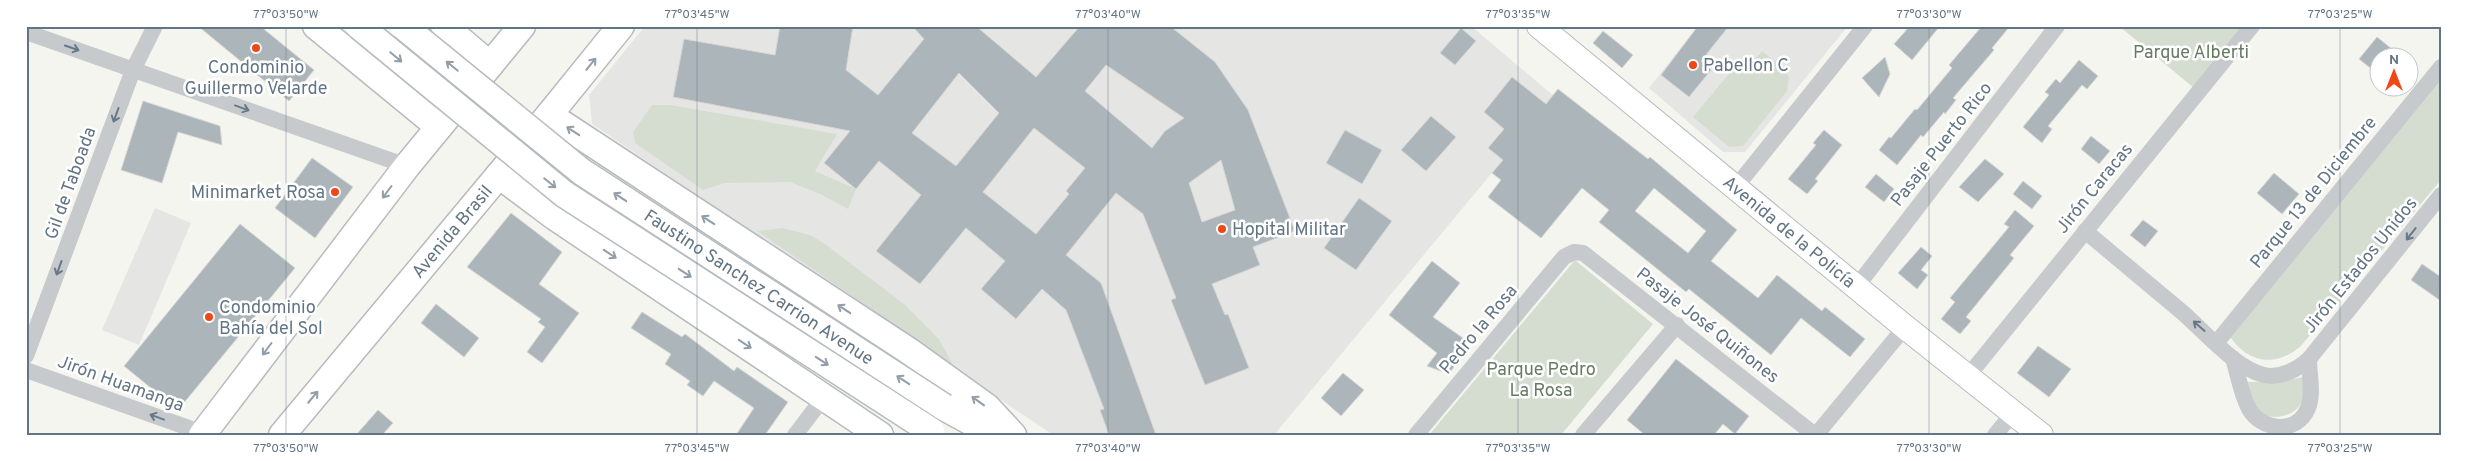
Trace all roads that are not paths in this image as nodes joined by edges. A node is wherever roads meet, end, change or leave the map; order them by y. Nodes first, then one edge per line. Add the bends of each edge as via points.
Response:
1 (155, 26) edge
2 (316, 26) edge
3 (359, 26) edge
4 (403, 26) edge
5 (444, 26) edge
6 (522, 26) edge
7 (621, 26) edge
8 (1539, 26) edge
9 (1865, 26) edge
10 (2057, 26) edge
11 (2252, 26) edge
12 (26, 32) edge
13 (490, 65) junction
14 (2441, 67) edge
15 (133, 70) junction
16 (540, 123) junction
17 (439, 127) junction
18 (407, 166) junction
19 (499, 175) junction
20 (1735, 188) junction
21 (2440, 199) edge
22 (2085, 232) junction
23 (1574, 252) joint
24 (1857, 286) junction
25 (1677, 325) junction
26 (1904, 327) junction
27 (2217, 342) junction
28 (26, 356) edge
29 (2233, 358) junction
30 (2309, 358) junction
31 (26, 370) edge
32 (1968, 376) junction
33 (824, 397) junction
34 (2013, 413) junction
35 (933, 433) edge
36 (203, 434) edge
37 (282, 435) edge
38 (795, 435) edge
39 (880, 435) edge
40 (995, 435) edge
41 (1013, 435) edge
42 (1416, 435) edge
43 (1583, 435) edge
44 (1815, 435) edge
45 (1994, 435) edge
46 (2041, 435) edge

1 - 15 street, Gil de Taboada
2 - 17 main road
3 -> 35 main road, Faustino Sanchez Carrion Avenue, bridge via 564,194
16 -> 4 main road, bridge
5 - 13 main road
6 - 13 main road
16 -> 7 main road, Avenida Brasil
8 - 20 street, Avenida de la Policía
9 - 20 street
10 - 24 street, Pasaje Puerto Rico
11 - 22 street, Jirón Caracas
12 -> 15 street
13 - 17 main road
14 - 27 street, Parque 13 de Diciembre
15 -> 18 street
15 -> 28 street, Gil de Taboada
16 - 19 main road, Avenida Brasil
40 -> 16 main road, Faustino Sanchez Carrion Avenue, bridge via 944,407 582,172
41 -> 16 main road via 987,408 909,351
17 - 18 main road
18 -> 36 main road
19 -> 33 main road via 555,217
37 -> 19 main road, Avenida Brasil
20 - 24 street, Avenida de la Policía
21 -> 30 street, Jirón Estados Unidos
27 -> 22 street, Jirón Estados Unidos
22 - 32 street, Jirón Caracas
23 - 25 street, Pasaje José Quiñones via 1584,253
23 - 42 street, Pedro la Rosa via 1564,257
24 - 26 street, Avenida de la Policía
25 - 43 street
25 - 44 street, Pasaje José Quiñones
26 - 32 street, Avenida de la Policía
26 - 44 street
27 - 29 street, Jirón Estados Unidos
29 - 30 street, Jirón Estados Unidos via 2266,376 2300,367
29 - 30 street, Jirón Estados Unidos via 2249,409 2264,425 2274,428 2293,423 2308,408 2311,395
36 -> 31 street, Jirón Huamanga
32 - 34 street, Avenida de la Policía
33 - 38 street
33 - 39 main road
34 - 45 street
34 - 46 street, Avenida de la Policía

